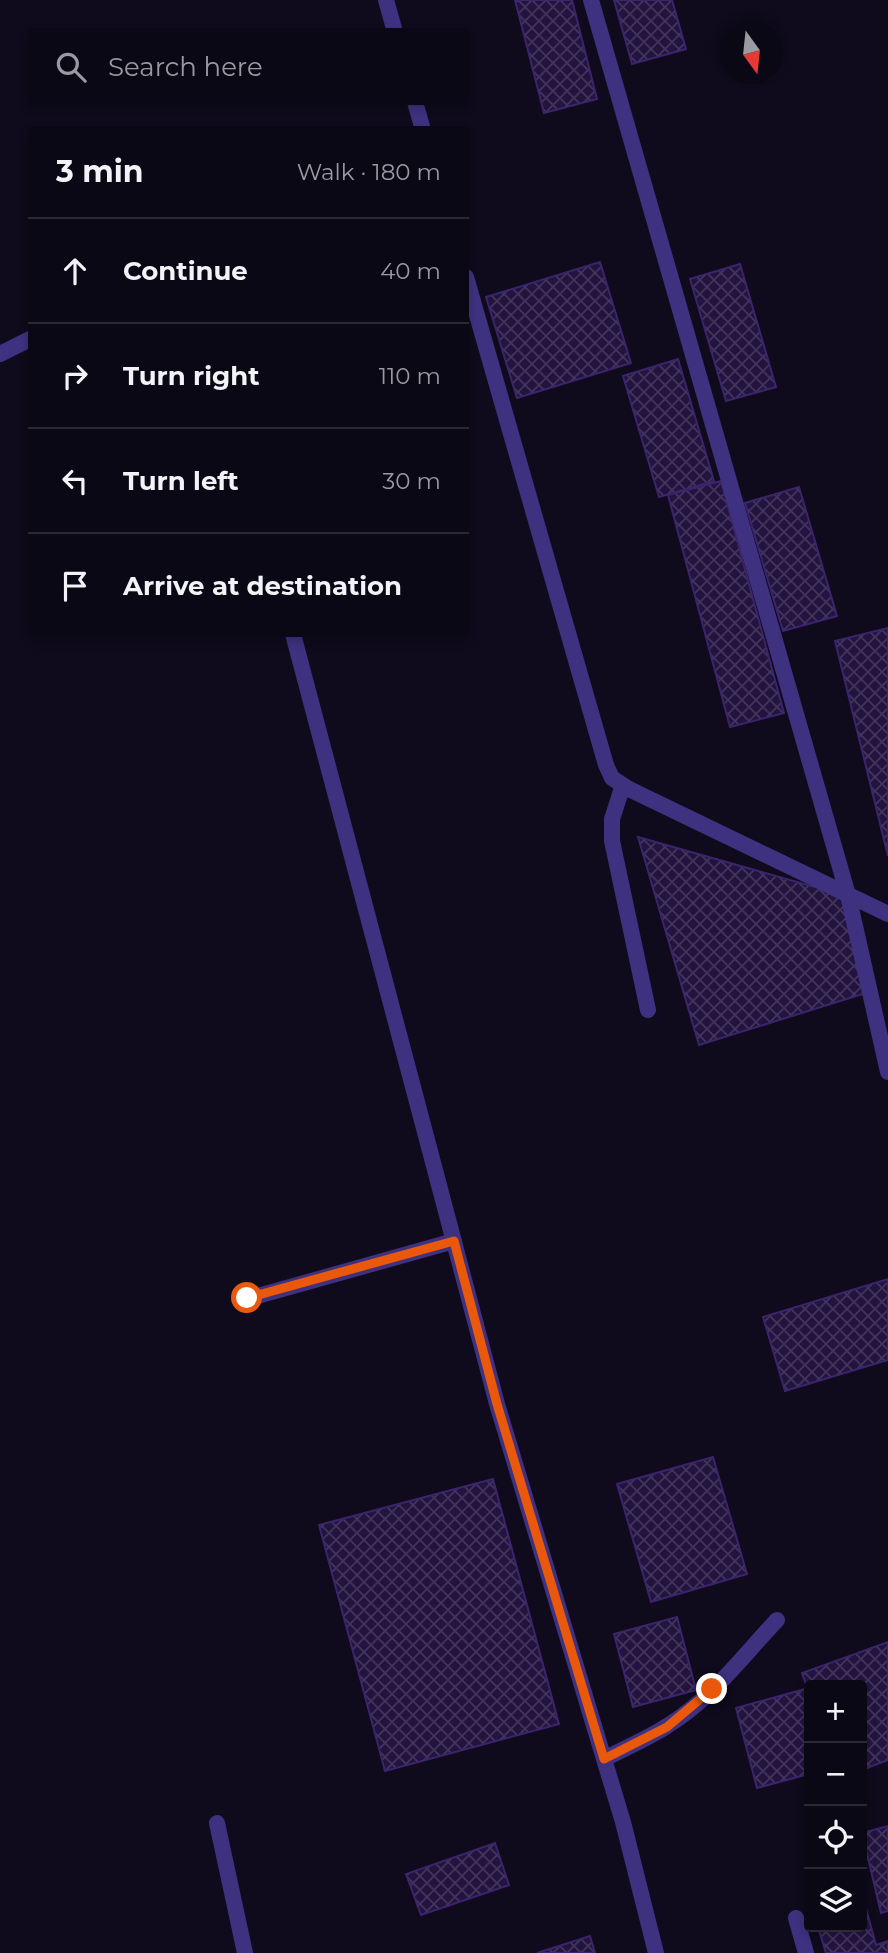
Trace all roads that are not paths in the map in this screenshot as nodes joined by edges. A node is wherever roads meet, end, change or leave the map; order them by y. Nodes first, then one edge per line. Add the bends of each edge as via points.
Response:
1 (386, 0) edge
2 (591, 0) edge
3 (394, 28) edge
4 (416, 105) edge
5 (422, 126) edge
6 (469, 287) edge
7 (28, 340) edge
8 (0, 354) edge
9 (294, 637) edge
10 (623, 785) junction
11 (848, 895) junction
12 (888, 914) edge
13 (648, 1010) dead end
14 (888, 1072) edge
15 (454, 1241) junction
16 (247, 1298) dead end
17 (777, 1620) dead end
18 (604, 1759) junction
19 (217, 1824) dead end
20 (796, 1917) dead end
21 (245, 1953) edge
22 (656, 1953) edge
23 (806, 1953) edge

1 - 3 lane
2 - 11 lane
4 - 5 lane
6 - 10 lane via 606,765 612,778
7 - 8 lane
9 - 15 lane
10 - 11 lane
10 - 13 lane via 612,819 612,841
11 - 12 lane
11 - 14 lane
15 - 16 lane
15 - 18 lane via 501,1417
17 - 18 lane via 685,1714
18 - 22 lane
19 - 21 lane
20 - 23 lane

